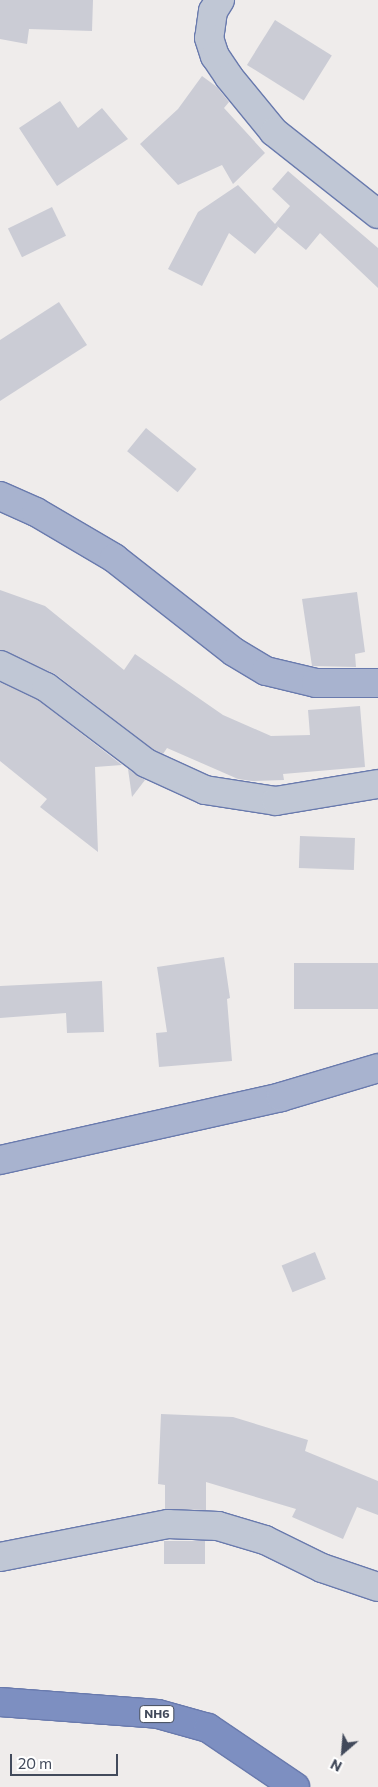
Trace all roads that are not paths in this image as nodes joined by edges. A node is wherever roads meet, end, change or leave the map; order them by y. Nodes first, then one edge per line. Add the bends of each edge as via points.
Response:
1 (220, 0) edge
2 (378, 214) edge
3 (0, 496) edge
4 (0, 665) edge
5 (378, 684) edge
6 (378, 784) edge
7 (378, 1068) edge
8 (0, 1160) edge
9 (0, 1557) edge
10 (378, 1587) edge
11 (0, 1702) edge
12 (295, 1787) edge

1 - 2 street via 212,11 209,38 215,56 229,77 274,132
3 - 5 main road via 36,512 114,558 234,652 266,671 316,683
4 - 6 street via 46,687 146,763 205,790 276,801
7 - 8 main road via 281,1097
9 - 10 street via 168,1524 218,1526 265,1540 322,1568
11 - 12 highway, NH6 via 158,1714 208,1728

